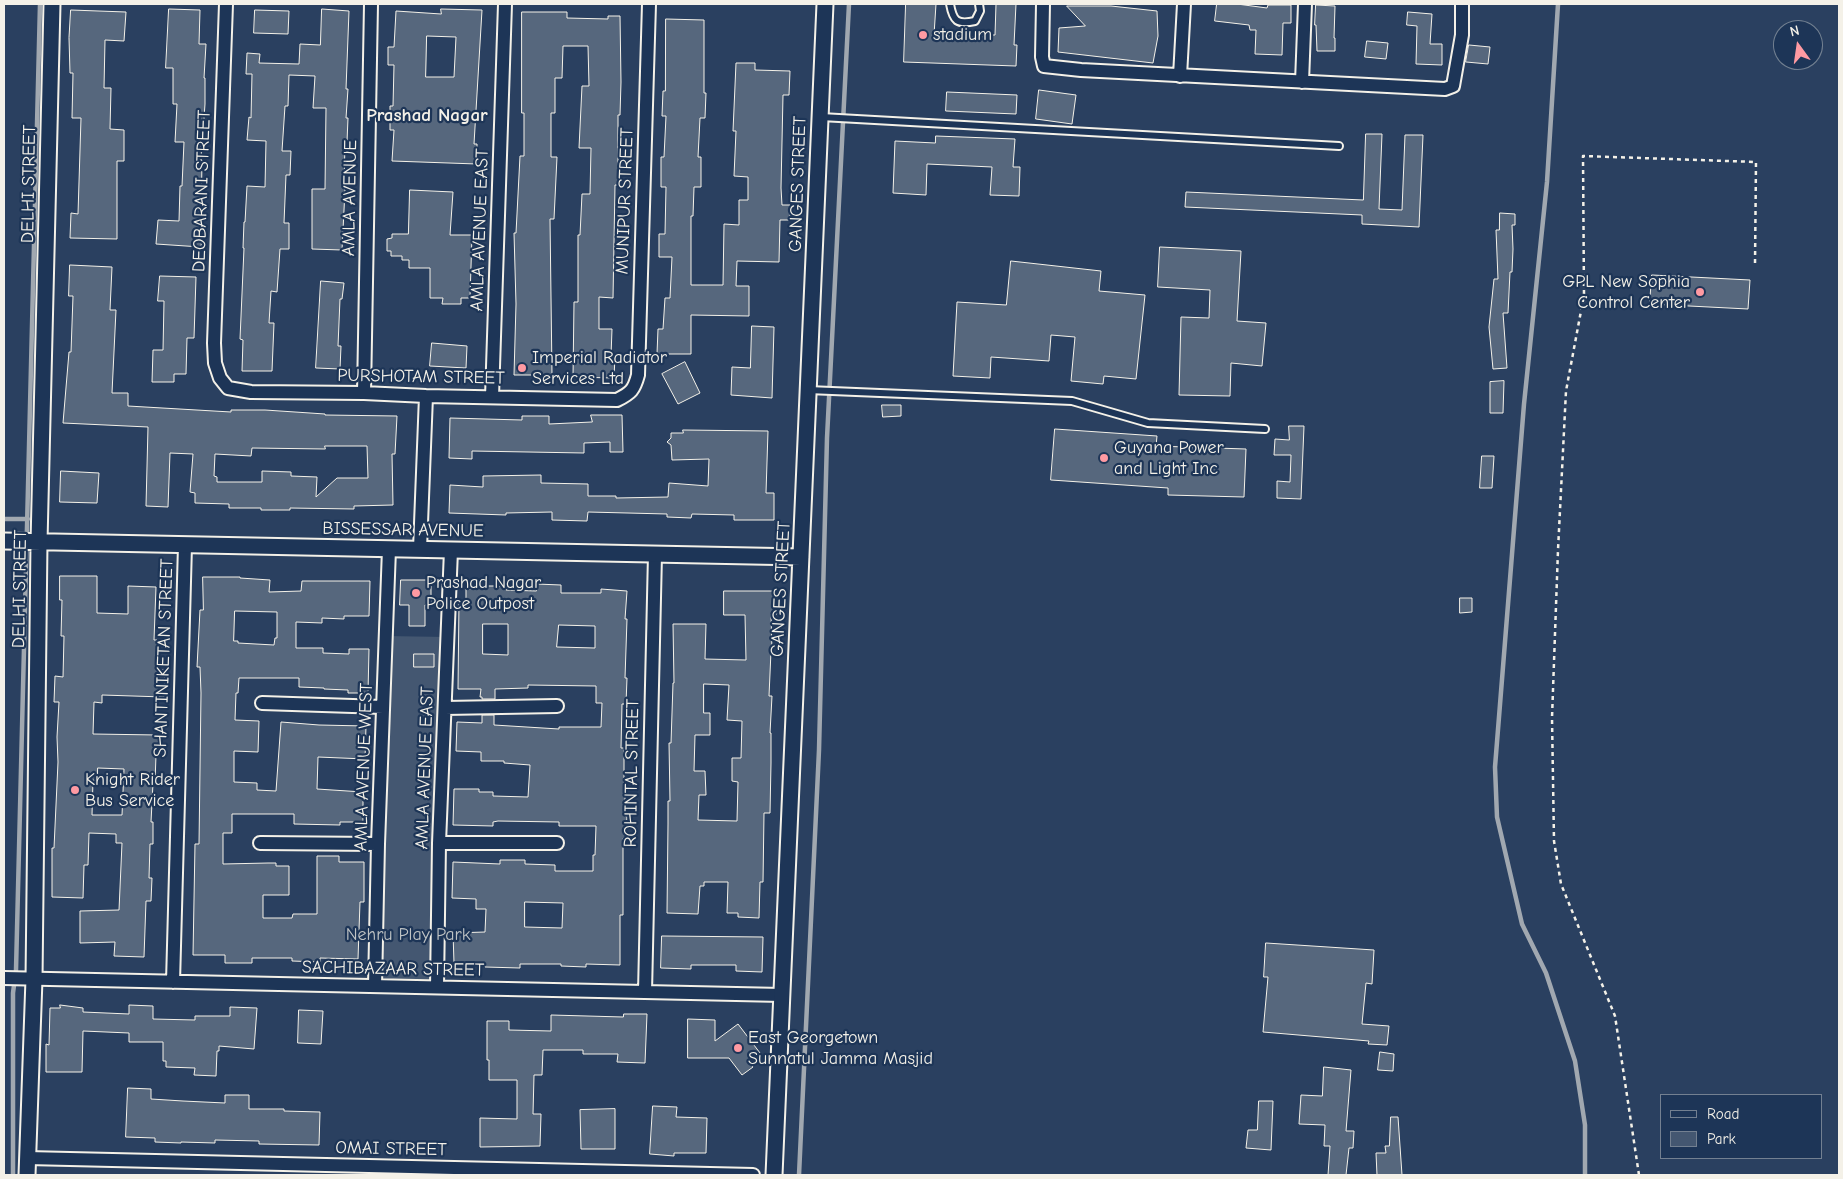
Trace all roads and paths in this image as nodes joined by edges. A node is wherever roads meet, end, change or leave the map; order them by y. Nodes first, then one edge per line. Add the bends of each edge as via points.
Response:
1 (52, 4) edge
2 (226, 4) edge
3 (371, 4) edge
4 (506, 4) edge
5 (649, 4) edge
6 (825, 4) edge
7 (950, 4) edge
8 (979, 4) edge
9 (1043, 4) edge
10 (1184, 4) edge
11 (1305, 4) edge
12 (1462, 4) edge
13 (1180, 76) junction
14 (1302, 82) junction
15 (820, 117) junction
16 (1339, 146) dead end
17 (1755, 265) dead end
18 (220, 378) joint
19 (808, 390) junction
20 (364, 393) junction
21 (426, 396) junction
22 (626, 396) joint
23 (492, 397) junction
24 (1265, 429) dead end
25 (4, 541) edge
26 (32, 541) junction
27 (185, 545) junction
28 (389, 549) junction
29 (420, 549) junction
30 (450, 550) junction
31 (655, 554) junction
32 (801, 557) junction
33 (262, 703) dead end
34 (558, 706) dead end
35 (383, 707) junction
36 (445, 708) junction
37 (260, 843) dead end
38 (439, 843) junction
39 (557, 843) dead end
40 (378, 844) junction
41 (4, 978) edge
42 (28, 979) junction
43 (173, 982) junction
44 (375, 986) junction
45 (437, 988) junction
46 (645, 992) junction
47 (782, 995) junction
48 (27, 1158) junction
49 (27, 1175) edge
50 (753, 1175) edge
51 (774, 1175) edge
52 (1639, 1175) edge

1 - 26 street, DELHI STREET
2 - 18 street, DEOBARANI STREET via 214,343
3 - 20 street, AMLA AVENUE
4 - 23 street, AMLA AVENUE EAST
5 - 22 street, MUNIPUR STREET via 638,375 634,388
6 - 15 street, GANGES STREET
7 - 8 lane via 954,17 960,23 975,21 980,11
9 - 13 street via 1044,66
10 - 13 street
11 - 14 street
12 - 14 street via 1462,35 1453,86 1445,89
13 - 14 street
15 - 16 lane
15 - 19 street, GANGES STREET
17 - 52 path via 1756,162 1583,156 1584,295 1566,391 1558,550 1552,718 1554,841 1561,884 1616,1016
18 - 20 street, PURSHOTAM STREET via 228,388 251,392
19 - 24 lane via 1072,401 1148,424
19 - 32 street, GANGES STREET
20 - 21 street, PURSHOTAM STREET
21 - 23 street, PURSHOTAM STREET
21 - 29 street
22 - 23 street, PURSHOTAM STREET via 616,400
25 - 26 street, BISSESSAR AVENUE
26 - 27 street, BISSESSAR AVENUE
26 - 42 street, DELHI STREET
27 - 28 street, BISSESSAR AVENUE
27 - 43 street, SHANTINIKETAN STREET
28 - 29 street, BISSESSAR AVENUE
28 - 35 street, AMLA AVENUE WEST
29 - 30 street, BISSESSAR AVENUE
30 - 31 street, BISSESSAR AVENUE
30 - 36 street, AMLA AVENUE EAST
31 - 32 street, BISSESSAR AVENUE
31 - 46 street, ROHINTAL STREET
32 - 47 street, GANGES STREET
33 - 35 street
34 - 36 street
35 - 40 street, AMLA AVENUE WEST
36 - 38 street, AMLA AVENUE EAST
37 - 40 street
38 - 39 street
38 - 45 street, AMLA AVENUE EAST
40 - 44 street, AMLA AVENUE WEST
41 - 42 street, SACHIBAZAAR STREET
42 - 43 street, SACHIBAZAAR STREET
42 - 48 street, DELHI STREET
43 - 44 street, SACHIBAZAAR STREET
44 - 45 street, SACHIBAZAAR STREET
45 - 46 street, SACHIBAZAAR STREET
46 - 47 street, SACHIBAZAAR STREET
47 - 51 street, GANGES STREET
48 - 49 street, DELHI STREET
48 - 50 street, OMAI STREET

